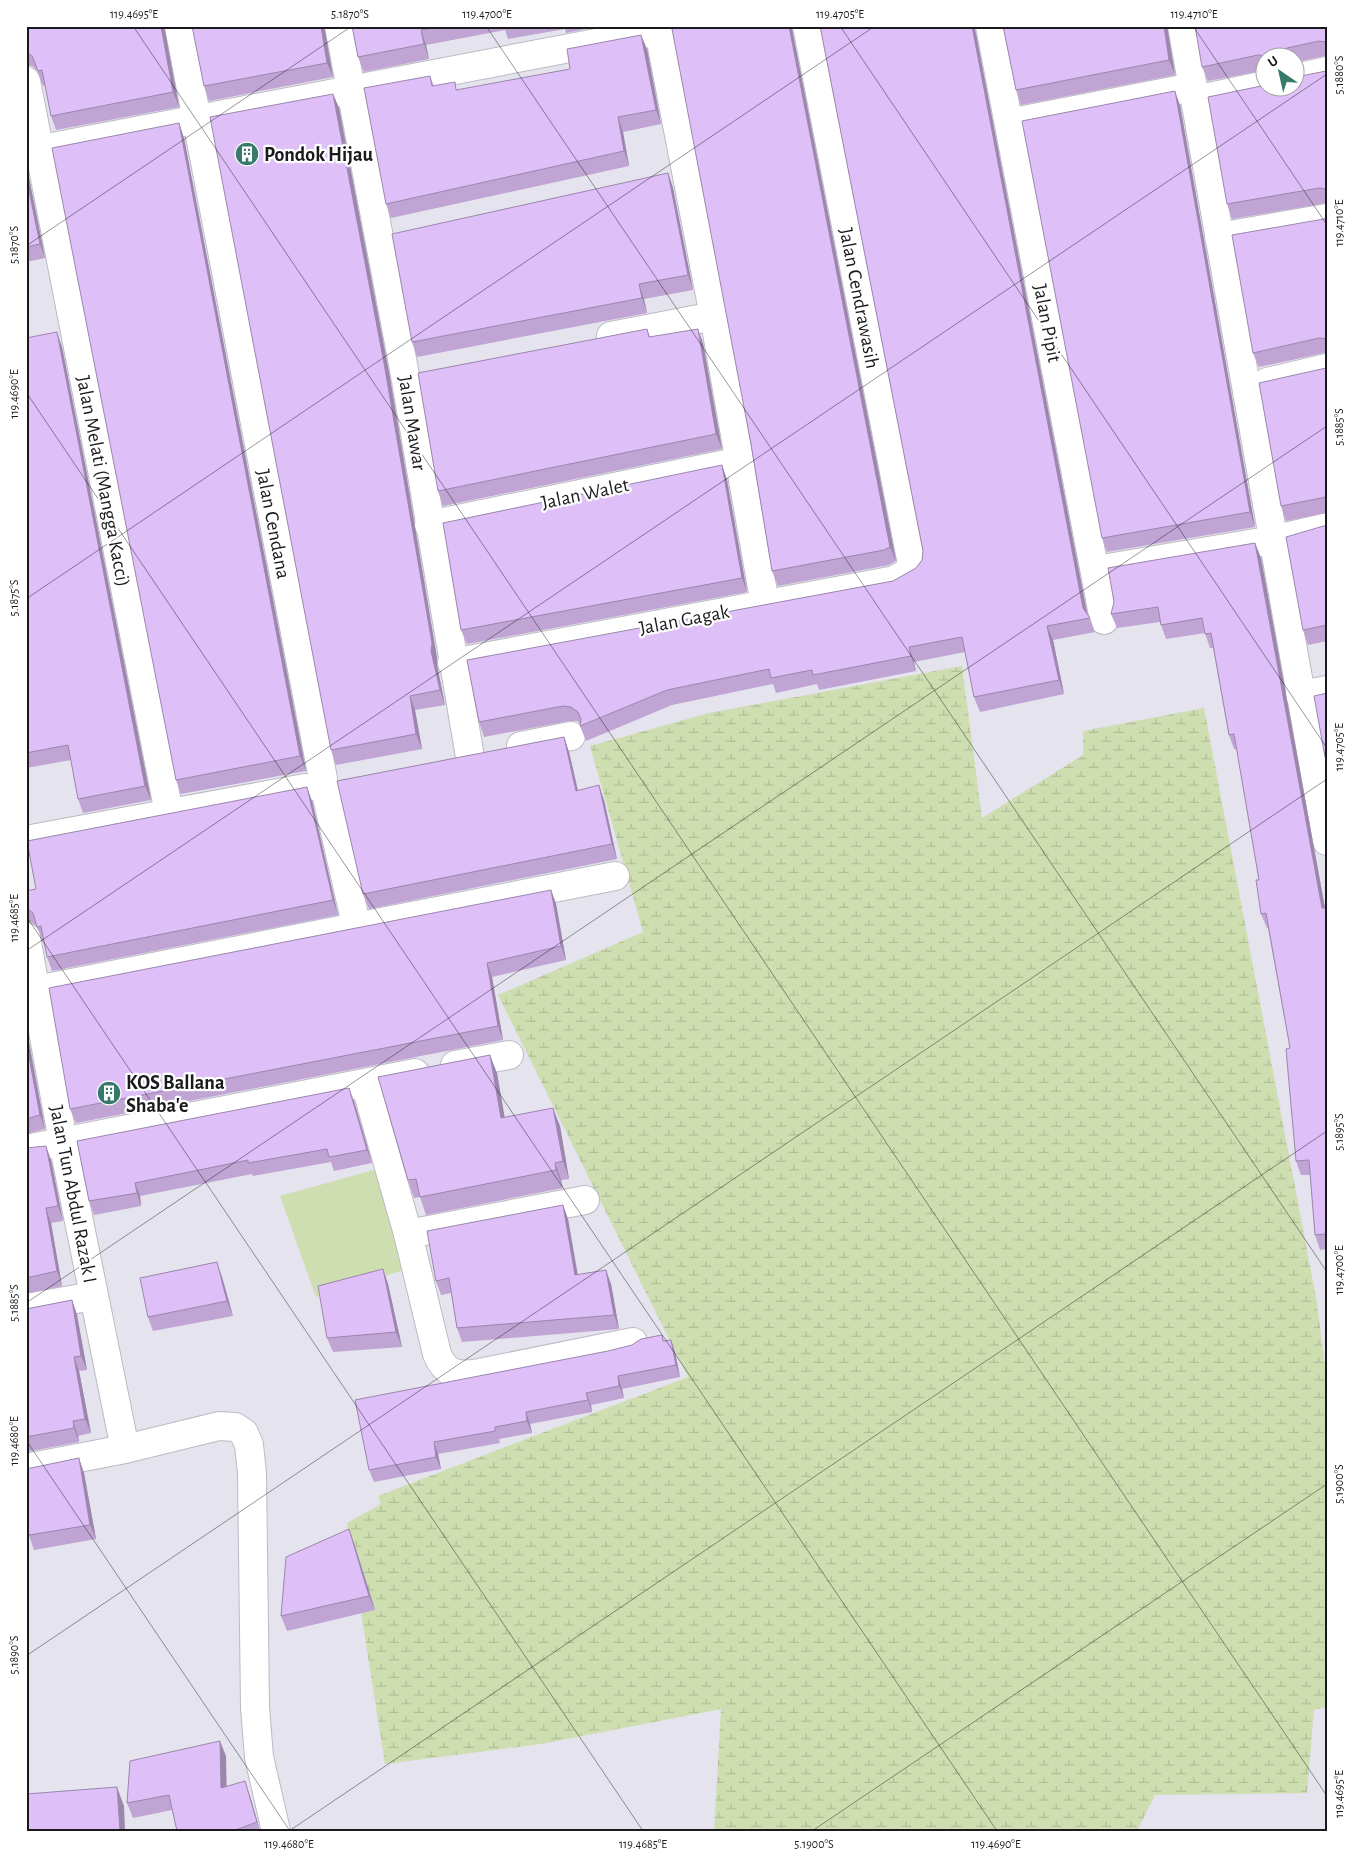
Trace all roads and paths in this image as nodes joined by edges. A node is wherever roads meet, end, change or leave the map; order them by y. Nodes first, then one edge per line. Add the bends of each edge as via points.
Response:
1 (179, 26) edge
2 (339, 26) edge
3 (685, 26) edge
4 (807, 26) edge
5 (990, 26) edge
6 (1182, 26) edge
7 (658, 29) edge
8 (1327, 71) edge
9 (1306, 76) edge
10 (26, 81) edge
11 (1256, 85) edge
12 (351, 90) junction
13 (1194, 93) junction
14 (197, 119) junction
15 (1009, 123) junction
16 (32, 151) edge
17 (686, 169) junction
18 (657, 176) edge
19 (1327, 218) edge
20 (1219, 237) junction
21 (714, 316) junction
22 (587, 341) edge
23 (1327, 368) edge
24 (433, 370) edge
25 (405, 375) junction
26 (1246, 386) junction
27 (741, 461) junction
28 (429, 525) junction
29 (1327, 527) edge
30 (1273, 540) junction
31 (913, 569) joint
32 (1096, 570) junction
33 (765, 604) junction
34 (1104, 620) dead end
35 (452, 663) junction
36 (1327, 690) edge
37 (1300, 695) junction
38 (571, 736) dead end
39 (353, 779) edge
40 (324, 784) junction
41 (169, 813) junction
42 (26, 840) edge
43 (1327, 841) edge
44 (615, 876) dead end
45 (357, 928) junction
46 (26, 937) edge
47 (32, 990) edge
48 (509, 1055) dead end
49 (365, 1083) junction
50 (63, 1142) junction
51 (26, 1149) edge
52 (585, 1200) dead end
53 (408, 1234) junction
54 (93, 1296) junction
55 (26, 1308) edge
56 (632, 1342) edge
57 (125, 1449) junction
58 (26, 1468) edge
59 (276, 1831) edge

1 - 14 street, Jalan Cendana
2 - 12 street, Jalan Mawar
3 - 7 street
4 - 31 street, Jalan Cendrawasih
5 - 15 street, Jalan Pipit
6 - 13 street
7 - 12 street
7 - 17 street
8 - 9 street
10 - 16 street, Jalan Melati (Mangga Kacci)
11 - 13 street
12 - 14 street
12 - 25 street, Jalan Mawar via 389,235
13 - 15 street
13 - 20 street
14 - 16 street
14 - 40 street, Jalan Cendana
15 - 32 street, Jalan Pipit
16 - 41 street, Jalan Melati (Mangga Kacci)
17 - 18 street
17 - 21 street
19 - 20 street
20 - 26 street
21 - 22 street
21 - 27 street
23 - 26 street
24 - 25 street
25 - 28 street, Jalan Mawar
26 - 30 street
27 - 28 street, Jalan Walet
27 - 33 street
28 - 35 street, Jalan Mawar
29 - 30 street
30 - 32 street
30 - 37 street
31 - 33 street, Jalan Gagak via 895,580
32 - 34 street, Jalan Pipit
33 - 35 street, Jalan Gagak
35 - 38 street, Jalan Mawar via 465,722 460,759
36 - 37 street
37 - 43 street
39 - 40 street
40 - 41 street
40 - 45 street, Jalan Cendana
41 - 42 street
44 - 45 street
45 - 47 street
46 - 47 street, Jalan Tun Abdul Razak I
47 - 50 street, Jalan Tun Abdul Razak I
48 - 49 street
49 - 50 street
49 - 53 street
50 - 51 street
50 - 54 street, Jalan Tun Abdul Razak I
52 - 53 street
53 - 56 street via 437,1354 446,1370 454,1374 474,1374
54 - 55 street
54 - 57 street, Jalan Tun Abdul Razak I
57 - 58 street
57 - 59 street via 218,1426 235,1427 244,1433 249,1444 255,1715 259,1757

